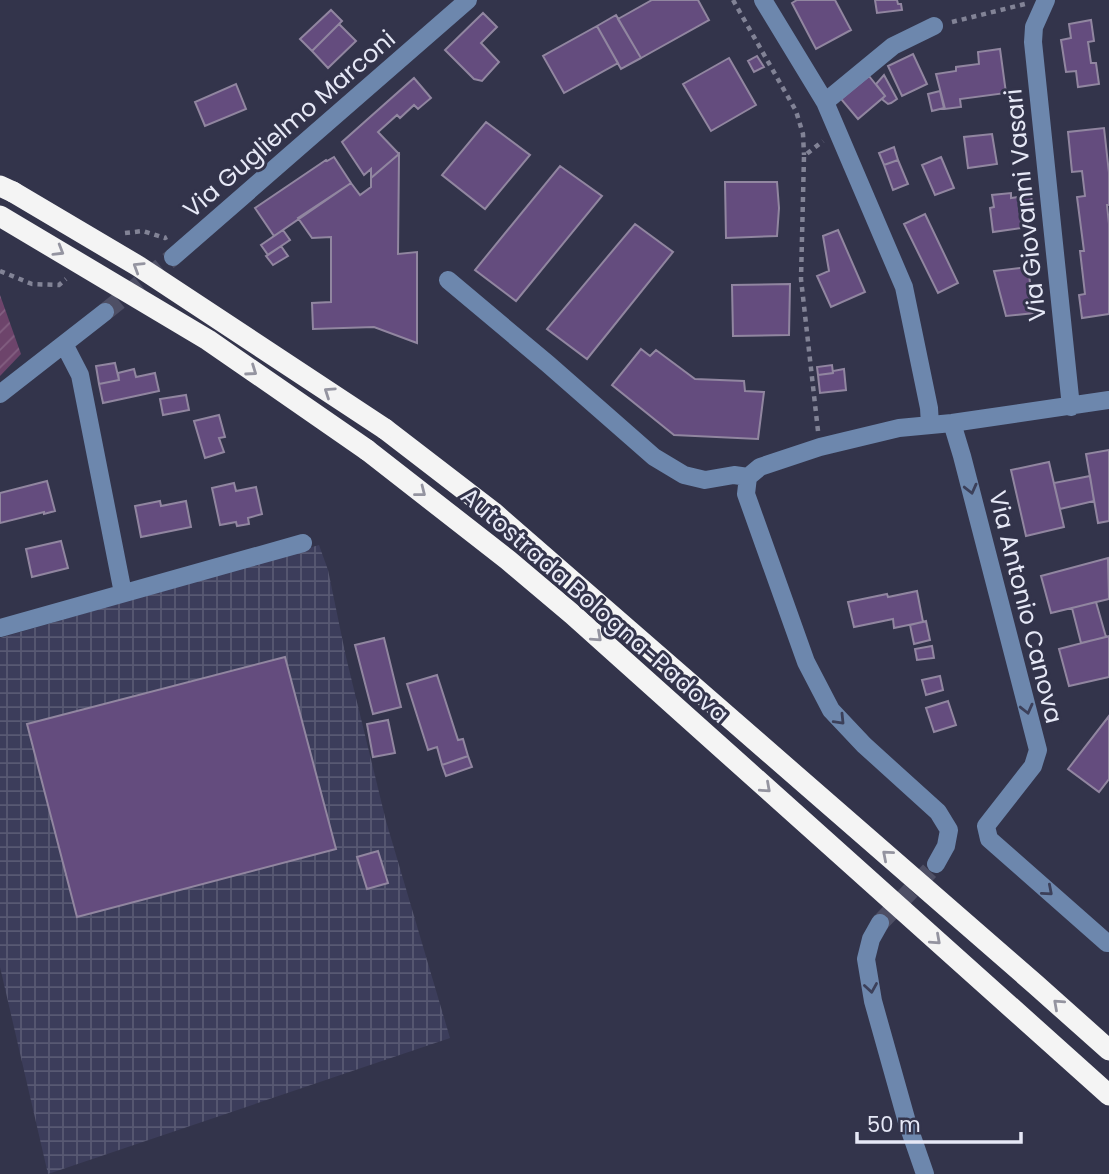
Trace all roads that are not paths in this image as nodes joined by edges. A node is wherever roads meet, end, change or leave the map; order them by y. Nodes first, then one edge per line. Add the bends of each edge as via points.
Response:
1 (468, 0) edge
2 (763, 0) edge
3 (1045, 3) edge
4 (934, 26) road end
5 (825, 102) junction
6 (6, 189) edge
7 (0, 216) edge
8 (173, 257) tunnel mouth
9 (448, 280) dead end
10 (105, 312) tunnel mouth
11 (64, 344) junction
12 (0, 394) edge
13 (1109, 400) edge
14 (1071, 407) junction
15 (952, 423) junction
16 (930, 425) junction
17 (748, 477) junction
18 (303, 543) dead end
19 (123, 593) junction
20 (0, 628) edge
21 (936, 864) tunnel mouth
22 (880, 923) tunnel mouth
23 (1109, 943) edge
24 (1109, 1050) edge
25 (1109, 1095) edge
26 (925, 1174) edge

1 - 8 street, Via Guglielmo Marconi
2 - 5 street
3 - 14 street, Via Giovanni Vasari via 1033,42
4 - 5 street via 893,46
5 - 16 street via 904,287
24 -> 6 highway, Autostrada Bologna-Padova, bridge via 503,521 385,429 138,267
7 -> 25 highway, Autostrada Bologna-Padova, bridge via 208,340 367,450 508,560
9 - 17 street via 654,457 684,475 705,480
10 - 11 street
11 - 12 street
11 - 19 street via 80,375
13 - 14 street
14 - 15 street
15 - 16 street
15 -> 23 street, Via Antonio Canova via 1038,750 1032,766 986,826 989,839
16 - 17 street via 820,447 760,467
17 -> 21 street via 747,494 806,662 831,710 938,812 949,830
18 - 19 street
19 - 20 street
22 -> 26 street via 866,959 873,1001

